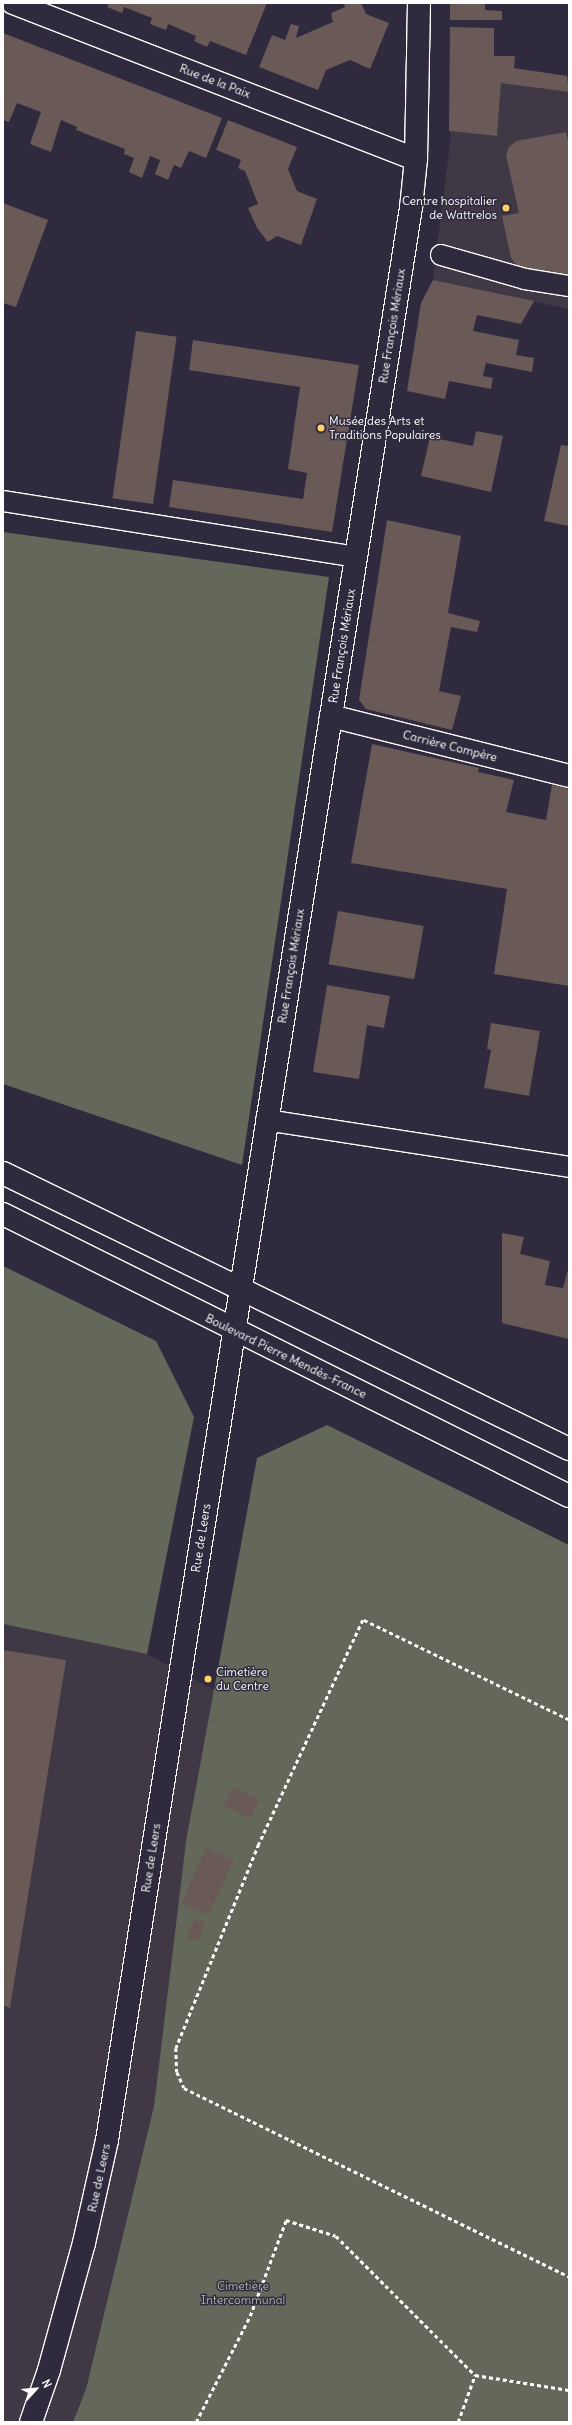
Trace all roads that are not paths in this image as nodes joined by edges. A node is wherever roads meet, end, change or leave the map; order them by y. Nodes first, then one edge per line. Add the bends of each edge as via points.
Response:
1 (13, 3) edge
2 (419, 3) edge
3 (416, 158) junction
4 (441, 255) dead end
5 (569, 286) edge
6 (3, 501) edge
7 (356, 557) junction
8 (331, 716) junction
9 (569, 776) edge
10 (266, 1120) junction
11 (569, 1168) edge
12 (3, 1173) edge
13 (3, 1214) edge
14 (239, 1287) junction
15 (233, 1330) junction
16 (569, 1449) edge
17 (569, 1496) edge
18 (31, 2422) edge

1 - 3 street, Rue de la Paix
2 - 3 street, Rue François Mériaux
3 - 7 street, Rue François Mériaux
4 - 5 lane via 525,279
6 - 7 lane
7 - 8 street, Rue François Mériaux
8 - 9 street, Carrière Compère
8 - 10 street, Rue François Mériaux
10 - 11 lane
10 - 14 street, Rue François Mériaux
12 - 14 street
13 - 15 street, Boulevard Pierre Mendès-France
14 - 15 street, Rue de Leers
14 - 16 street
15 - 17 street, Boulevard Pierre Mendès-France
15 - 18 street, Rue de Leers via 107,2140 80,2258 49,2370

